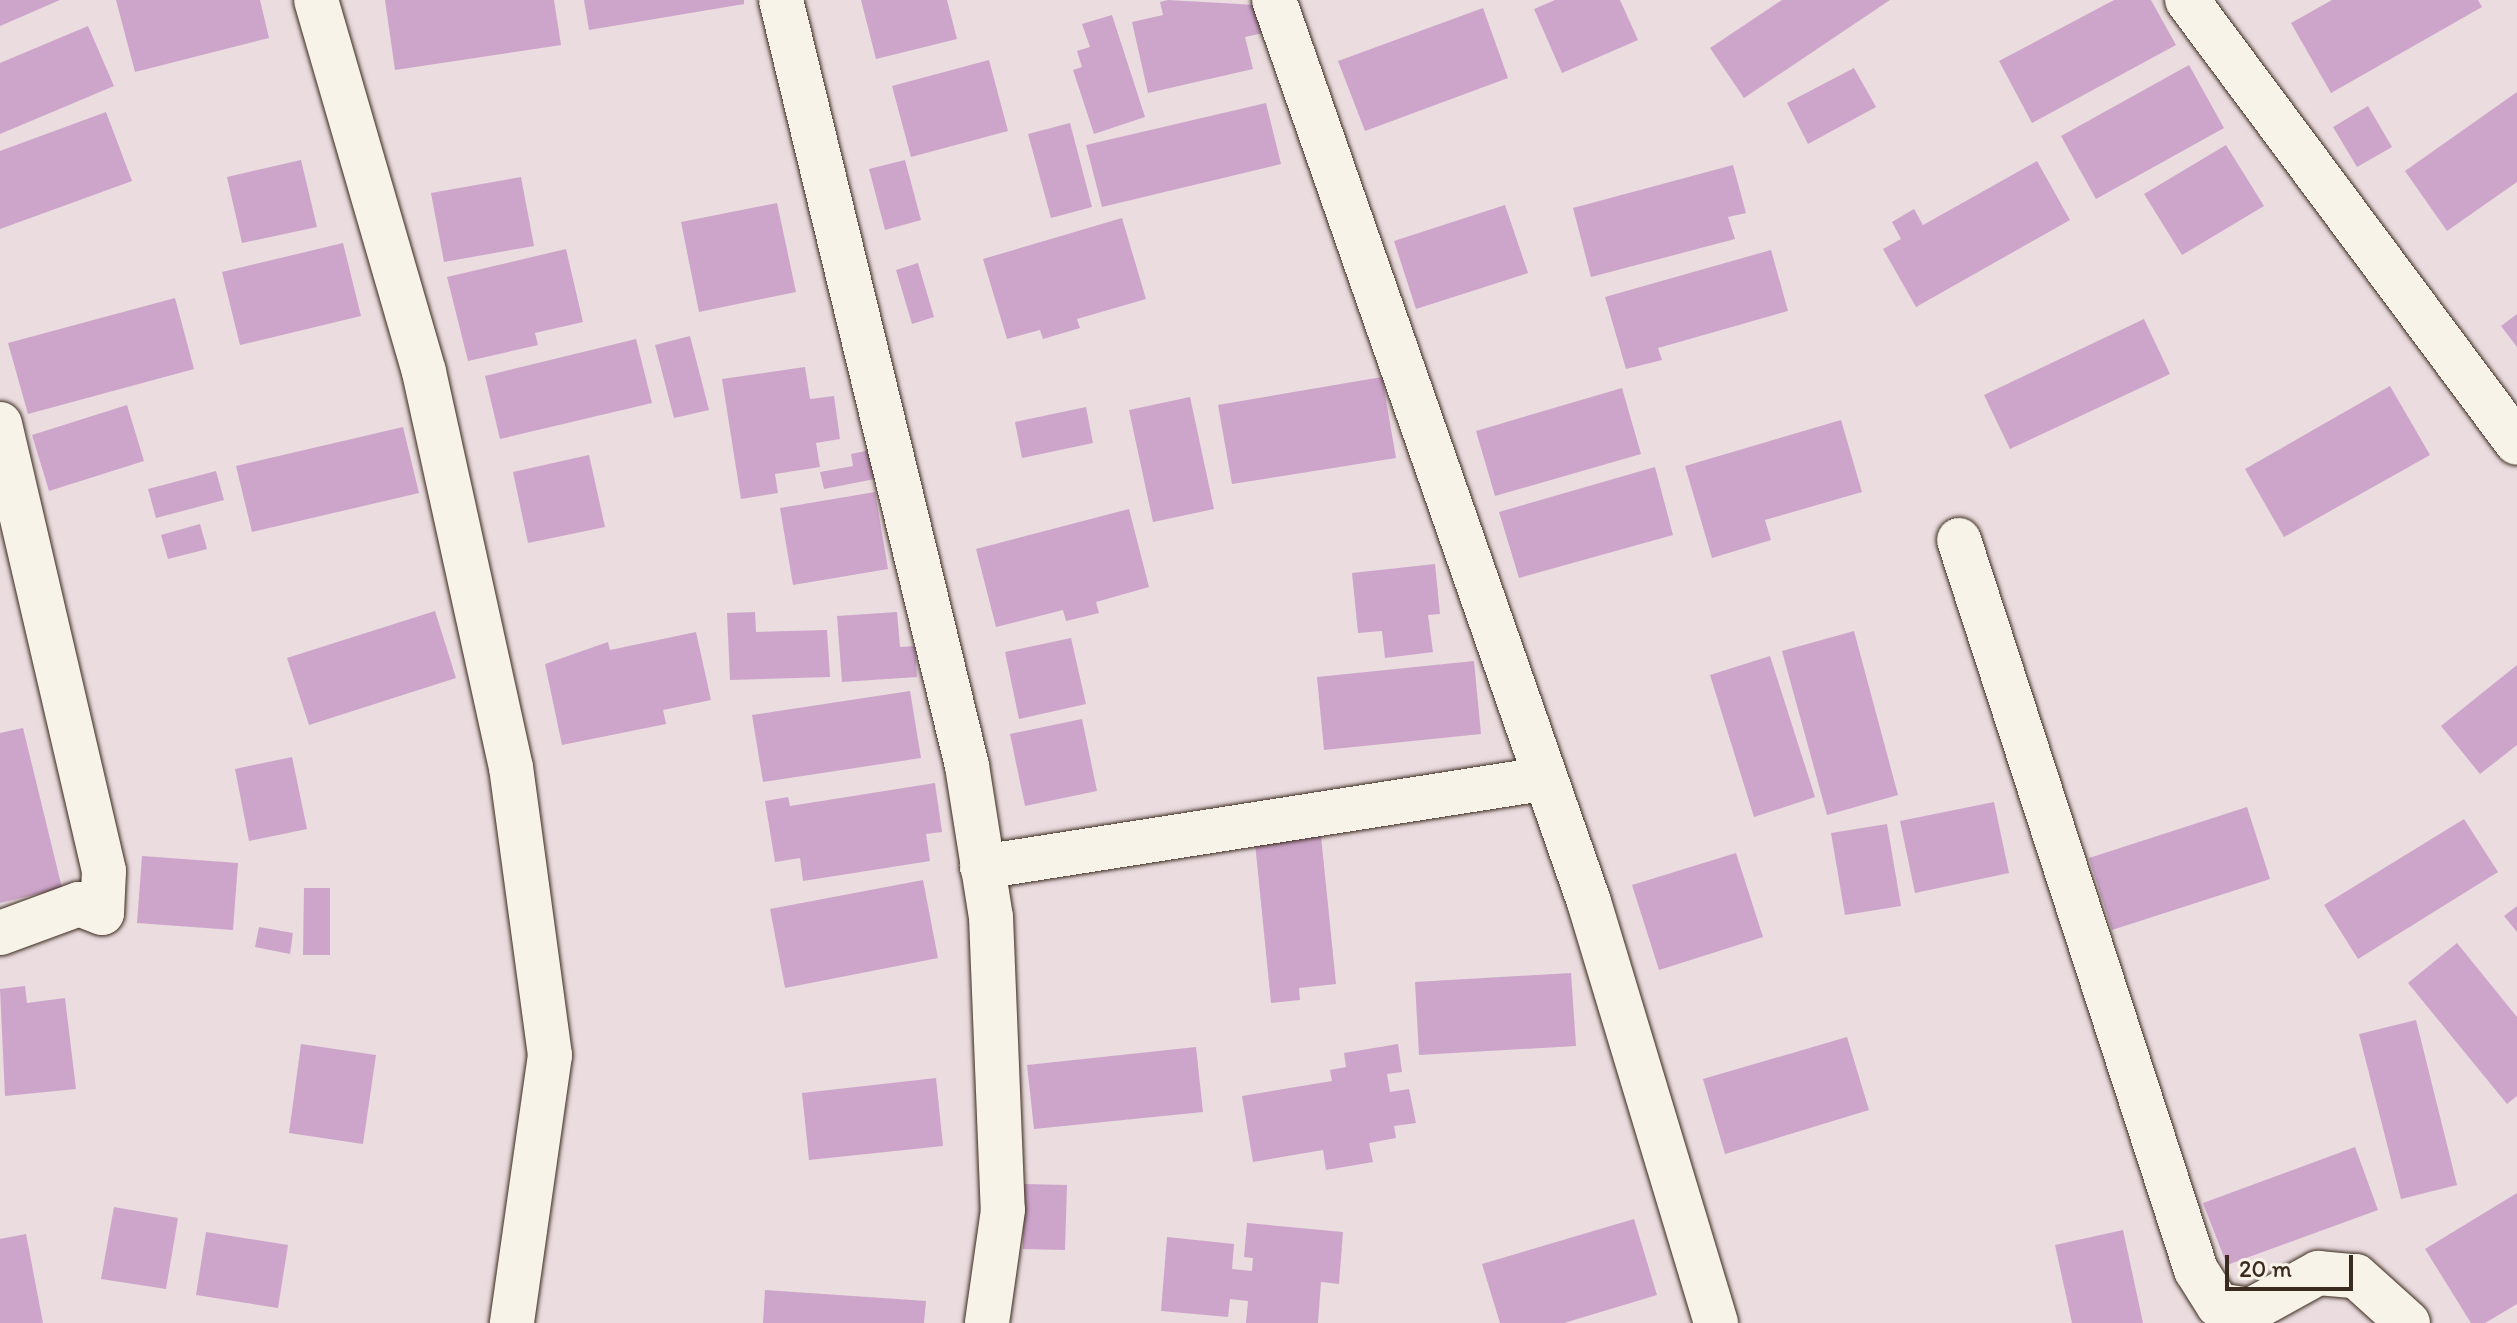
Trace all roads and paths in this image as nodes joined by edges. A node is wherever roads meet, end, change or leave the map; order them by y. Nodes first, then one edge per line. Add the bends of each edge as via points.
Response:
1 (316, 0) edge
2 (781, 0) edge
3 (1274, 0) edge
4 (2187, 0) edge
5 (0, 424) edge
6 (2517, 443) edge
7 (1959, 540) dead end
8 (1542, 779) junction
9 (982, 867) junction
10 (0, 933) edge
11 (512, 1323) edge
12 (987, 1323) edge
13 (1716, 1323) edge
14 (2408, 1323) edge

1 - 11 street via 424,372 511,767 550,1055
2 - 9 street via 960,735
3 - 8 street
4 - 6 street
5 - 10 street via 104,871 102,913 79,904
7 - 14 street via 2196,1270 2218,1305 2251,1310 2318,1273 2356,1276
8 - 9 street
8 - 13 street via 1589,902
9 - 12 street via 1003,1210

